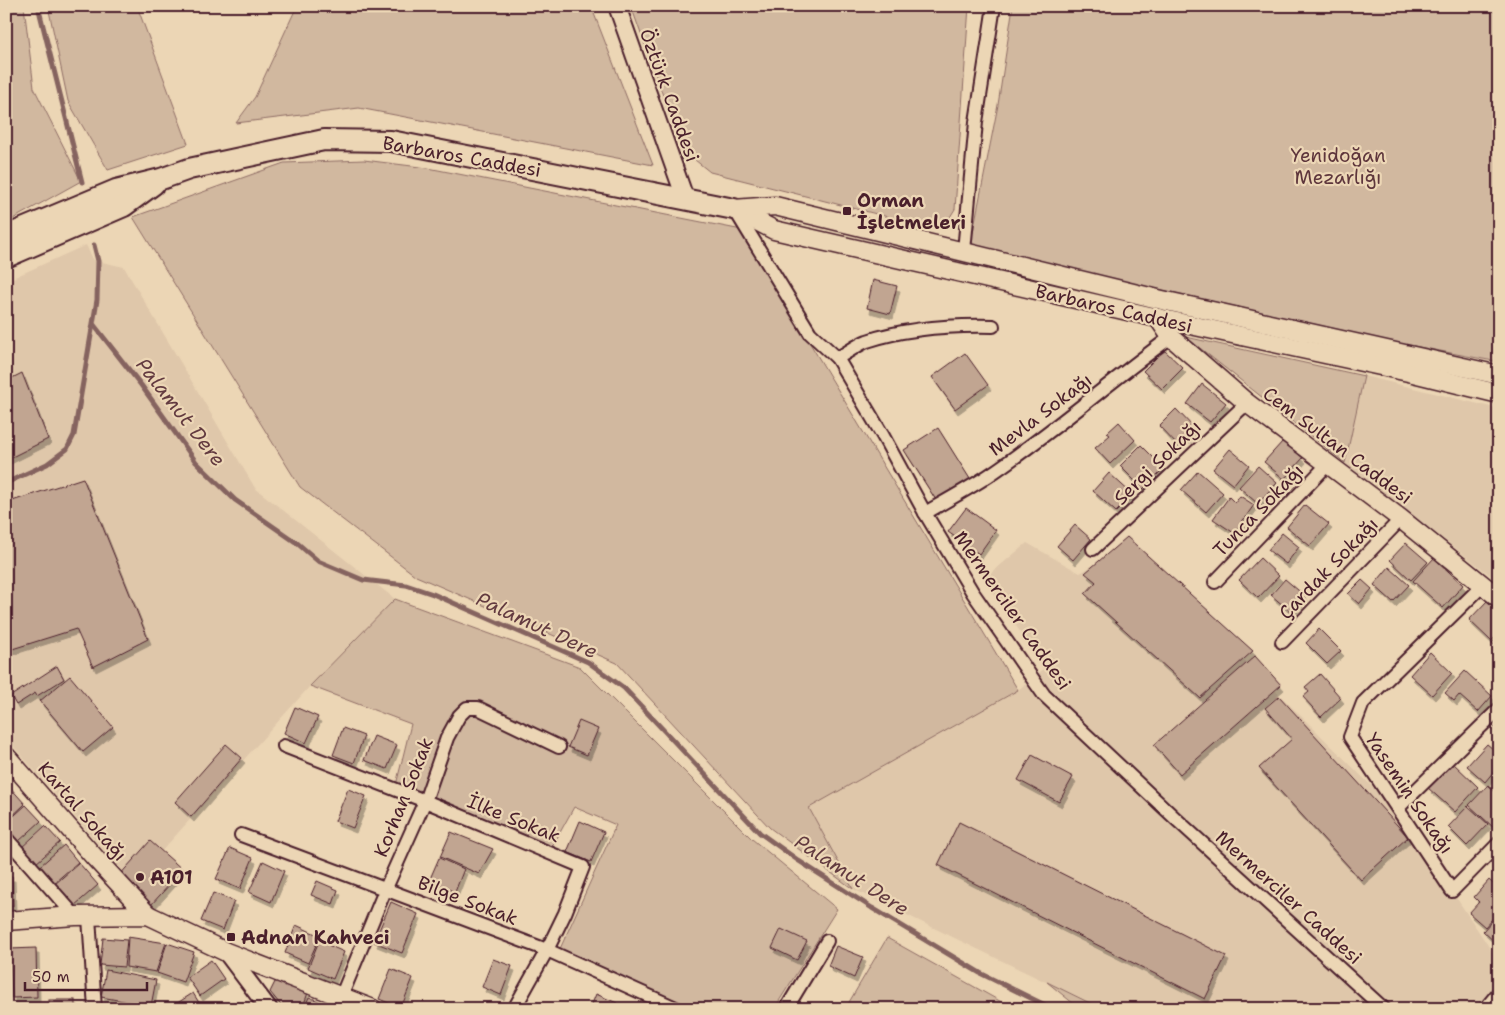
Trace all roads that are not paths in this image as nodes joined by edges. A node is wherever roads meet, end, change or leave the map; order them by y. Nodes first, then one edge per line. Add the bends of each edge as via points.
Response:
1 (617, 6) edge
2 (994, 6) edge
3 (161, 179) junction
4 (685, 198) junction
5 (734, 209) junction
6 (6, 236) edge
7 (964, 251) junction
8 (6, 257) edge
9 (955, 270) junction
10 (1162, 300) junction
11 (1158, 318) junction
12 (993, 326) dead end
13 (1171, 337) junction
14 (837, 358) junction
15 (1499, 375) edge
16 (1499, 394) edge
17 (1247, 403) junction
18 (1328, 464) junction
19 (925, 513) junction
20 (1401, 519) junction
21 (1094, 549) dead end
22 (1214, 582) dead end
23 (1483, 585) junction
24 (1499, 598) edge
25 (1282, 642) dead end
26 (1499, 709) edge
27 (284, 746) dead end
28 (559, 747) dead end
29 (6, 756) edge
30 (425, 802) junction
31 (1398, 808) junction
32 (241, 835) dead end
33 (6, 838) edge
34 (1499, 843) edge
35 (386, 888) junction
36 (148, 915) junction
37 (82, 916) junction
38 (6, 921) edge
39 (827, 941) dead end
40 (547, 950) junction
41 (226, 952) junction
42 (1499, 992) edge
43 (341, 997) junction
44 (95, 1009) edge
45 (269, 1009) edge
46 (373, 1009) edge
47 (514, 1009) edge
48 (678, 1009) edge
49 (786, 1009) edge
50 (1384, 1009) edge
51 (1485, 1009) edge

1 - 4 street, Öztürk Caddesi
2 - 7 street via 976,122
3 - 4 main road, Barbaros Caddesi via 190,169 324,140 391,141
3 - 6 main road, Barbaros Caddesi via 116,190
3 - 8 main road, Barbaros Caddesi via 124,206
4 - 5 main road, Barbaros Caddesi
5 - 7 main road, Barbaros Caddesi via 775,206
5 - 9 main road, Barbaros Caddesi via 774,230
5 - 14 street, Mermerciler Caddesi via 810,334
7 - 9 main road
7 - 10 main road, Barbaros Caddesi
9 - 11 main road, Barbaros Caddesi
10 - 11 main road
10 - 15 main road, Barbaros Caddesi
11 - 13 main road, Cem Sultan Caddesi
11 - 16 main road, Barbaros Caddesi
12 - 14 street via 963,325 912,331 866,342
13 - 17 main road, Cem Sultan Caddesi
13 - 19 street, Mevla Sokağı via 988,476
14 - 19 street, Mermerciler Caddesi
17 - 18 main road, Cem Sultan Caddesi
17 - 21 street, Sergi Sokağı
18 - 20 main road, Cem Sultan Caddesi
18 - 22 street, Tunca Sokağı
19 - 50 street, Mermerciler Caddesi via 973,593 1044,695
20 - 23 main road, Cem Sultan Caddesi
20 - 25 street, Çardak Sokağı
23 - 24 main road, Cem Sultan Caddesi
23 - 31 street, Yasemin Sokağı via 1363,704 1350,737
26 - 31 street
27 - 30 street, İlke Sokak
28 - 30 street, Korhan Sokak via 478,708 467,708 447,738
29 - 36 main road, Kartal Sokağı
30 - 35 street, Korhan Sokak
30 - 40 street, İlke Sokak via 584,868
31 - 34 street, Yasemin Sokağı via 1452,891
32 - 35 street, Bilge Sokak
33 - 37 street
35 - 40 street, Bilge Sokak
35 - 43 street, Korhan Sokak
36 - 37 main road
36 - 41 main road
37 - 38 main road
37 - 44 street
39 - 49 street
40 - 47 street, İlke Sokak
40 - 48 street, Bilge Sokak
41 - 43 main road
41 - 45 street
42 - 51 street
43 - 46 main road

